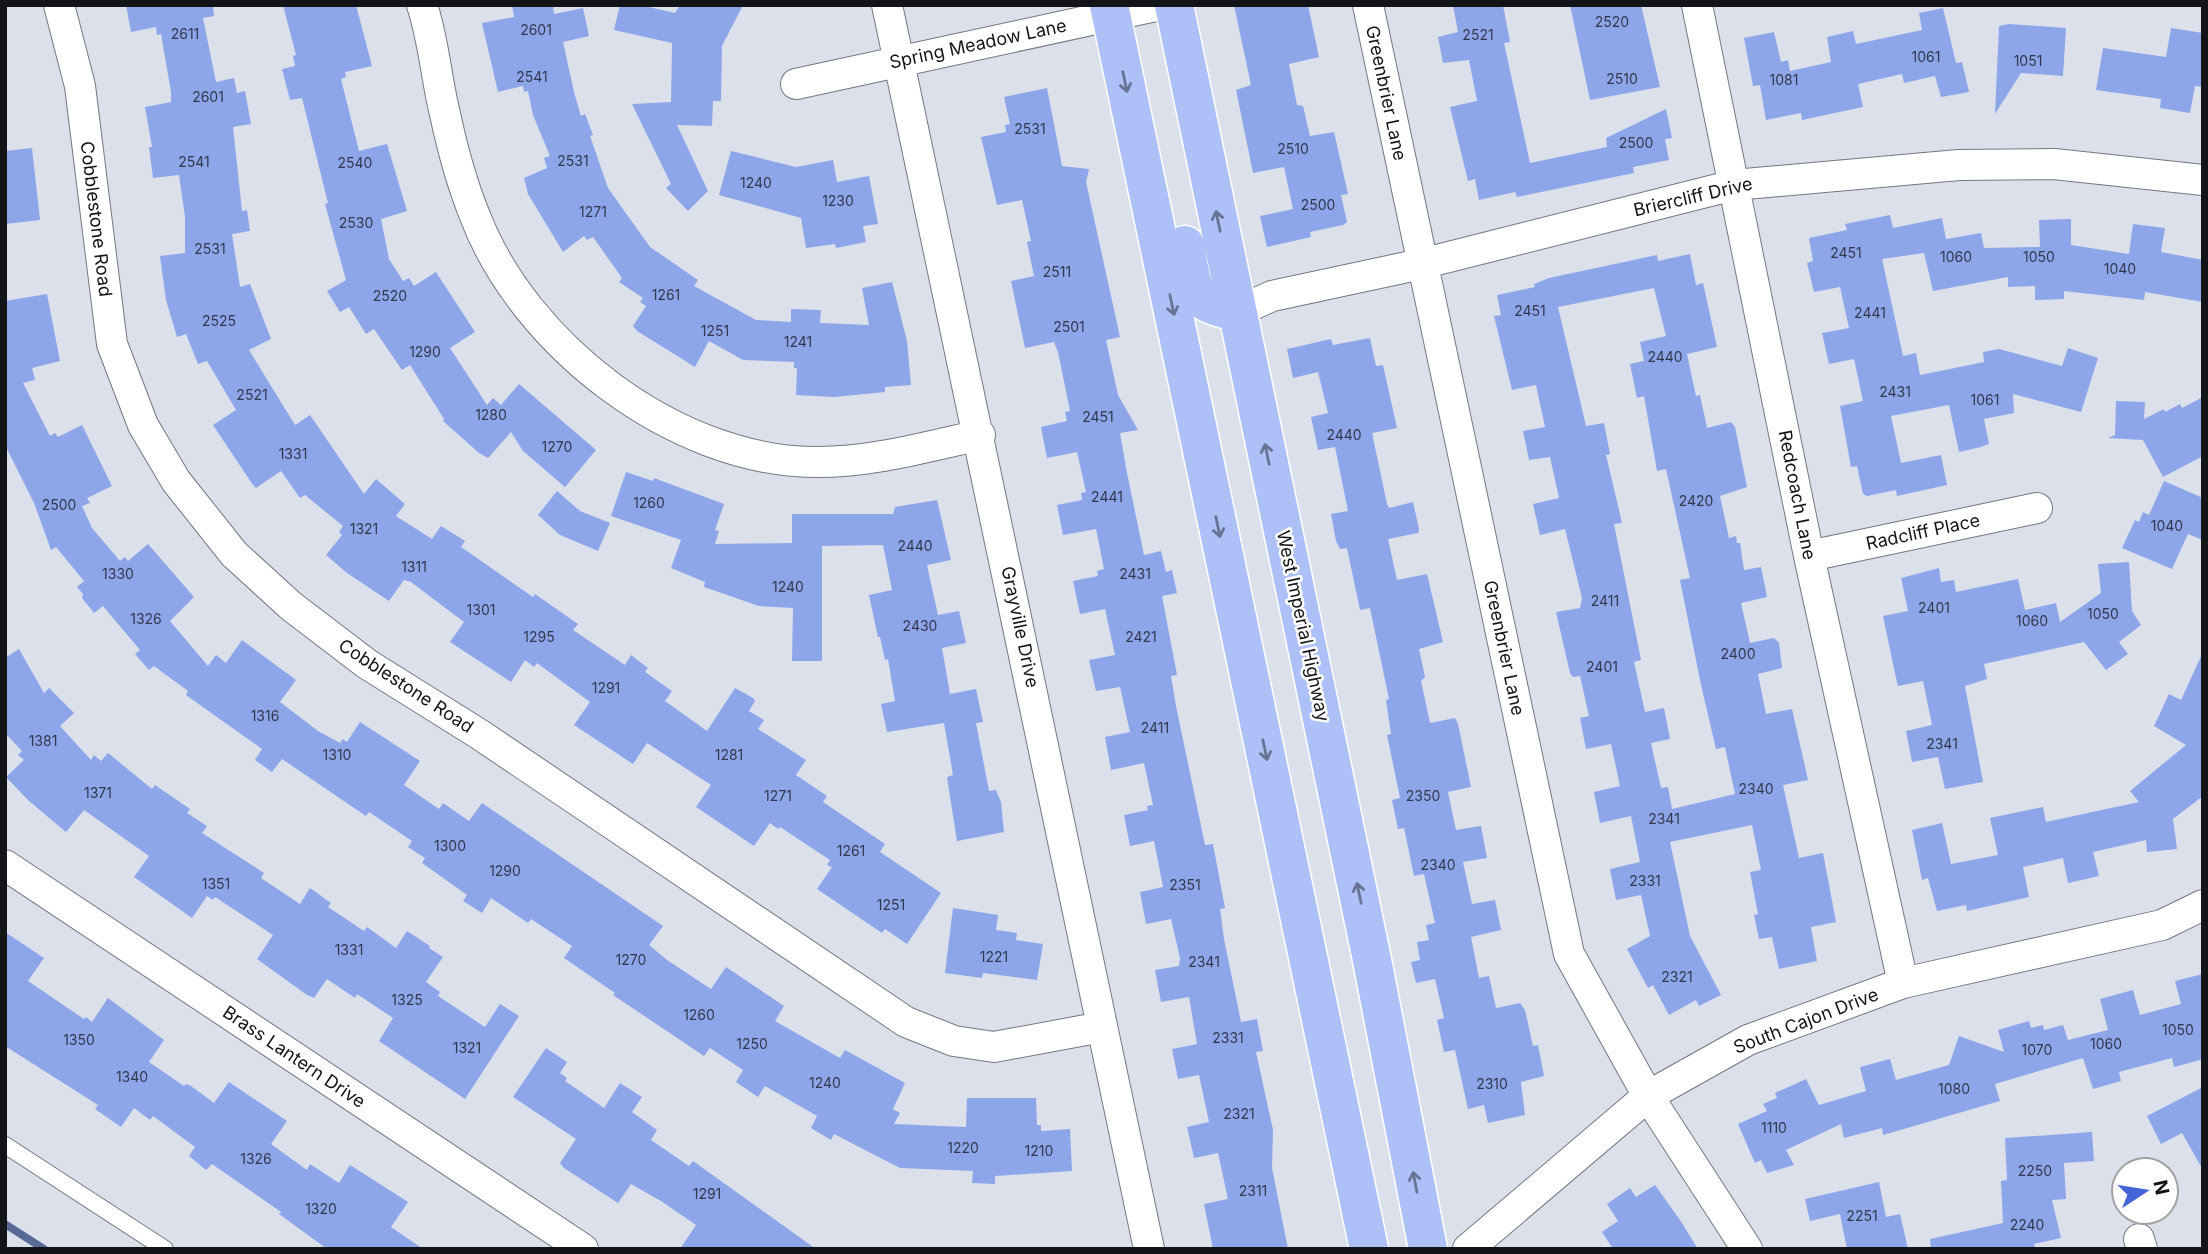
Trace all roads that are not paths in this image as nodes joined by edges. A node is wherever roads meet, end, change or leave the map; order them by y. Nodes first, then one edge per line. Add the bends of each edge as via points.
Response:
1 (59, 5) edge
2 (422, 5) edge
3 (887, 5) edge
4 (1160, 5) edge
5 (1174, 5) edge
6 (1368, 5) edge
7 (1697, 5) edge
8 (1110, 10) edge
9 (899, 61) junction
10 (796, 84) dead end
11 (1138, 143) junction
12 (2203, 180) edge
13 (1734, 185) junction
14 (1421, 264) junction
15 (1237, 312) junction
16 (980, 435) junction
17 (2037, 508) dead end
18 (1809, 556) junction
19 (5, 865) edge
20 (2203, 905) edge
21 (1903, 983) junction
22 (1102, 1027) junction
23 (1648, 1096) junction
24 (5, 1145) edge
25 (165, 1249) edge
26 (583, 1249) edge
27 (1149, 1249) edge
28 (1369, 1249) edge
29 (1428, 1249) edge
30 (1468, 1249) edge
31 (1747, 1249) edge

1 - 22 street, Cobblestone Road via 80,86 112,344 143,425 176,481 234,554 291,606 368,664 906,1022 954,1041 994,1047
2 - 16 street via 445,114 475,217 508,277 556,343 627,400 682,429 752,454 812,462 882,457
3 - 9 street, Grayville Drive
4 - 8 street, Spring Meadow Lane
15 -> 5 main road, West Imperial Highway
6 - 14 street, Greenbrier Lane
7 - 13 street, Redcoach Lane
8 - 9 street, Spring Meadow Lane
8 -> 11 main road
9 - 10 street, Spring Meadow Lane
9 - 16 street, Grayville Drive
11 - 15 main road via 1167,184 1196,293 1207,306
11 -> 28 main road
12 - 13 street, Briercliff Drive via 2054,164 1973,164
13 - 14 street, Briercliff Drive
13 - 18 street, Redcoach Lane
14 - 15 street, Briercliff Drive via 1272,296
14 - 23 street, Greenbrier Lane via 1569,954
29 -> 15 main road, West Imperial Highway via 1370,946
16 - 22 street, Grayville Drive
17 - 18 street, Radcliff Place
18 - 21 street, Redcoach Lane
19 - 26 street, Brass Lantern Drive
20 - 21 street, South Cajon Drive via 2162,925
21 - 23 street, South Cajon Drive via 1748,1040
22 - 27 street, Grayville Drive
23 - 30 street, South Cajon Drive
23 - 31 street, Greenbrier Lane
24 - 25 lane

